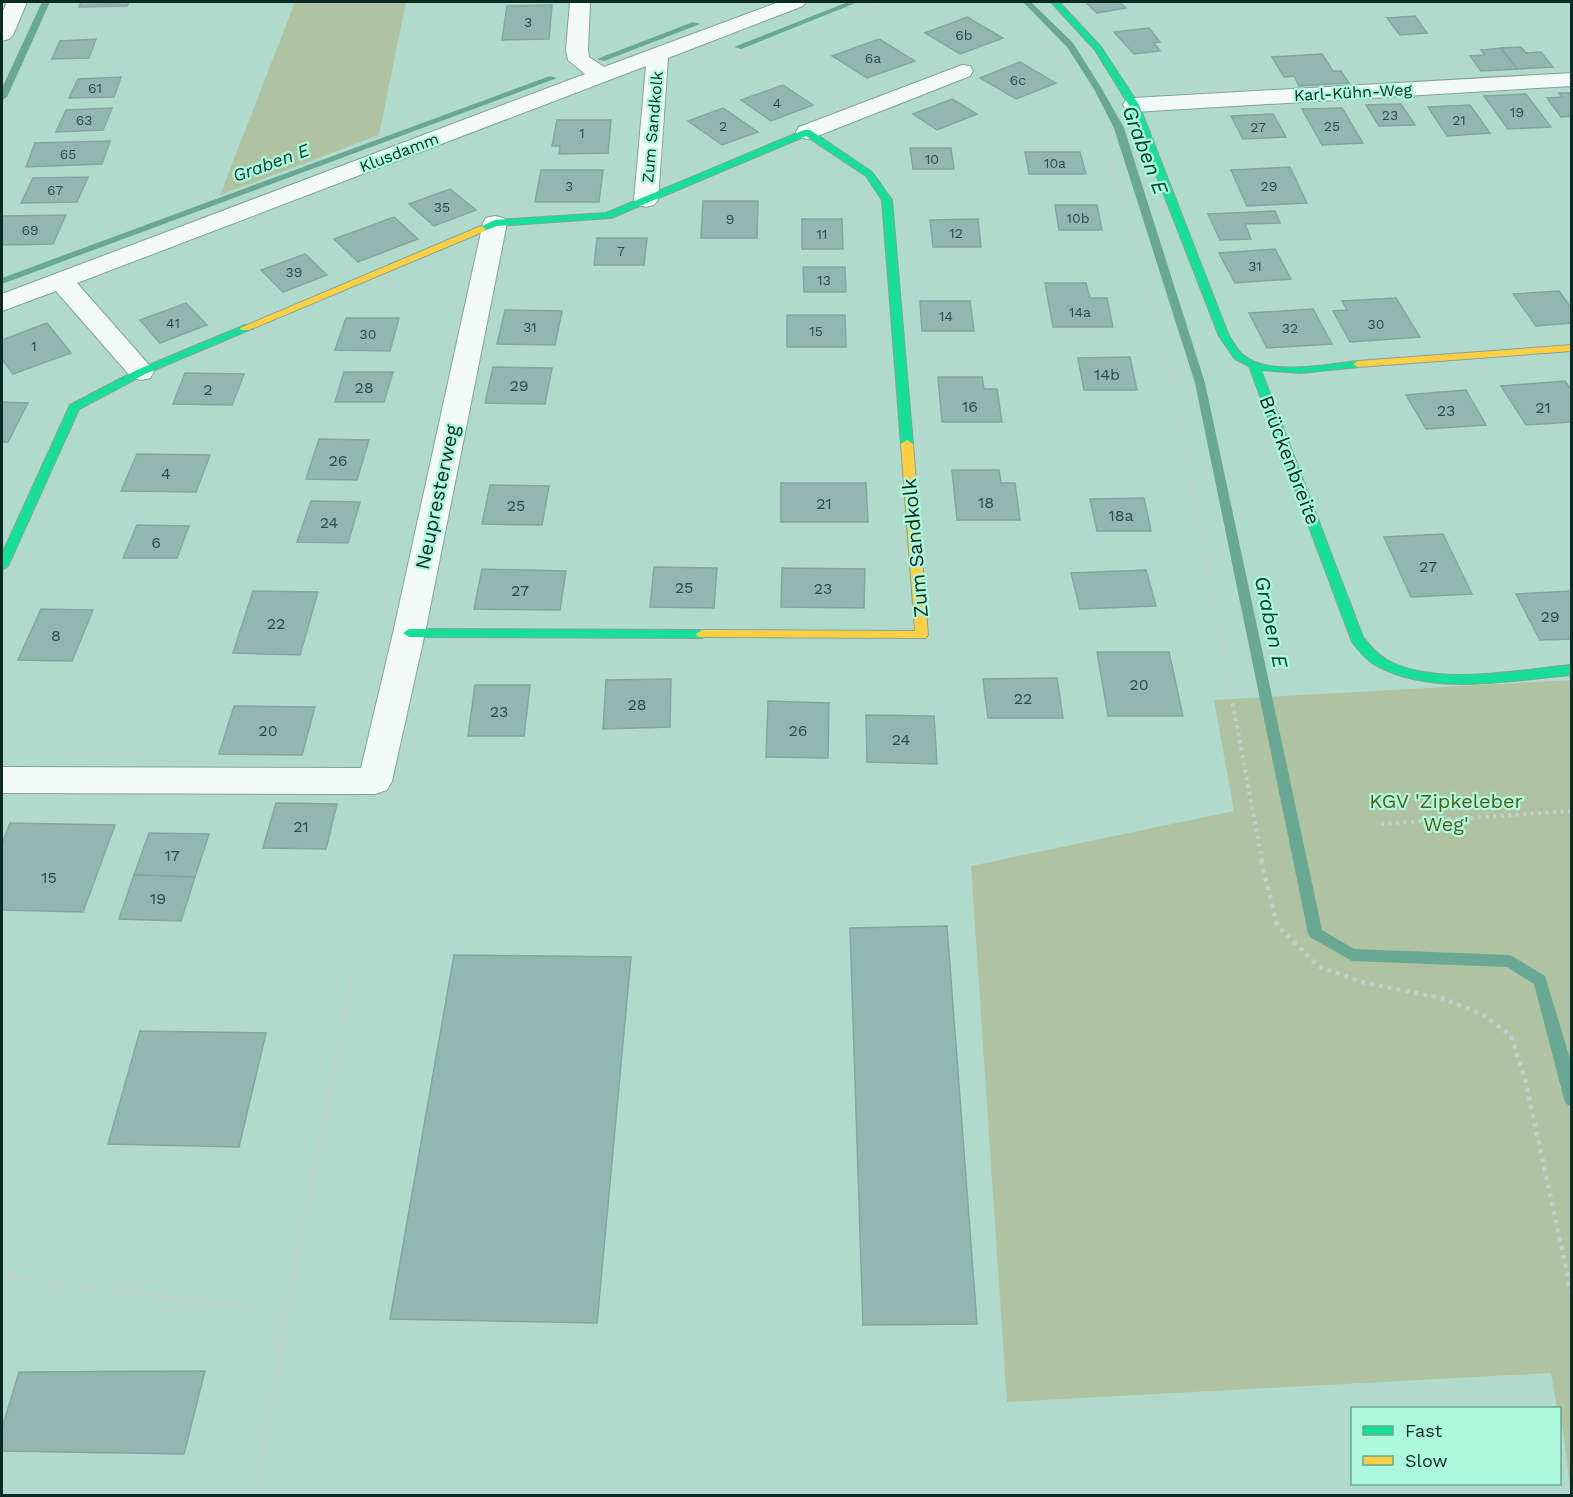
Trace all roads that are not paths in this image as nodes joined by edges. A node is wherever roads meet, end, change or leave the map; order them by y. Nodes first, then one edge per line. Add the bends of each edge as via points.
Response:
1 (18, 2) edge
2 (580, 2) edge
3 (796, 2) edge
4 (1055, 2) edge
5 (2, 35) edge
6 (658, 54) junction
7 (962, 71) dead end
8 (600, 75) junction
9 (1572, 79) edge
10 (1134, 105) junction
11 (807, 132) junction
12 (646, 200) junction
13 (495, 223) junction
14 (61, 281) junction
15 (2, 303) edge
16 (1572, 348) edge
17 (1254, 366) junction
18 (141, 372) junction
19 (2, 566) edge
20 (409, 633) junction
21 (1572, 670) edge
22 (2, 780) edge

1 - 5 street
2 - 8 street via 579,60
3 - 6 street, Klusdamm
4 - 10 street via 1098,49
6 - 8 street, Klusdamm
6 - 12 street, Zum Sandkolk
7 - 11 street, Zum Sandkolk
8 - 14 street, Klusdamm
9 - 10 street, Karl-Kühn-Weg
10 - 17 street via 1224,336 1236,356
11 - 12 street, Zum Sandkolk
11 - 20 street, Zum Sandkolk via 869,174 887,200 922,635
12 - 13 street, Zum Sandkolk via 608,216
13 - 18 street
13 - 20 street, Neupresterweg
14 - 15 street, Klusdamm
14 - 18 street
16 - 17 street, Brückenbreite via 1321,368 1279,370
17 - 21 street, Brückenbreite via 1357,639 1366,652 1392,669 1445,679
18 - 19 street via 74,407
20 - 22 street, Neupresterweg via 375,781

